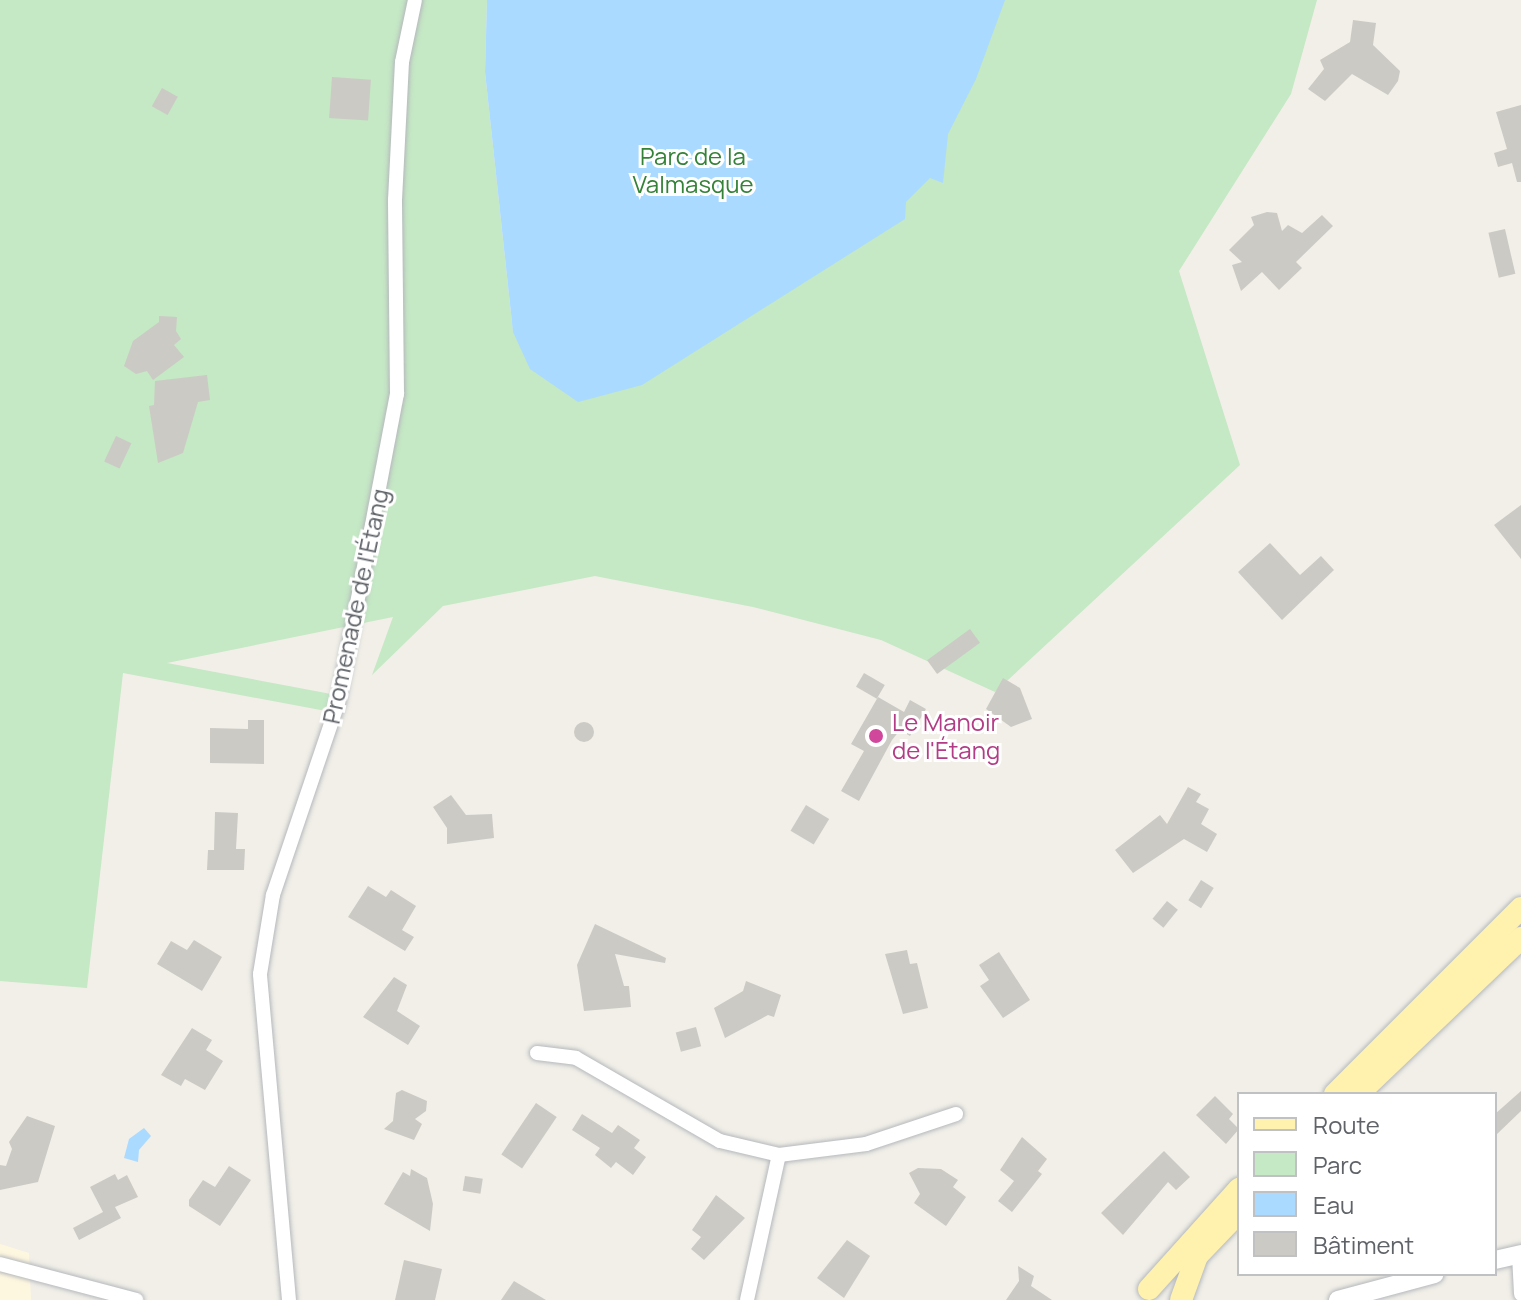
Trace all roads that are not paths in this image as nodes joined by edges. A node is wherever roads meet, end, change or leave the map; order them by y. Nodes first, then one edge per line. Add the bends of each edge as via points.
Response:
1 (415, 0) edge
2 (1521, 908) edge
3 (1521, 938) edge
4 (537, 1053) dead end
5 (1337, 1092) edge
6 (1360, 1092) edge
7 (956, 1114) dead end
8 (779, 1155) junction
9 (1237, 1191) edge
10 (1237, 1214) edge
11 (1520, 1255) edge
12 (1497, 1260) edge
13 (0, 1264) edge
14 (1428, 1276) edge
15 (1140, 1294) edge
16 (1521, 1294) edge
17 (136, 1300) edge
18 (289, 1300) edge
19 (747, 1300) edge
20 (1180, 1300) edge
21 (1338, 1300) edge

1 - 18 street, Promenade de l'Étang via 402,62 395,200 397,394 338,703 273,895 260,974
2 - 5 main road
3 - 6 main road
4 - 8 street via 576,1058 720,1141
7 - 8 street via 866,1144
8 - 19 street
9 - 15 main road
10 - 20 main road via 1197,1256
11 - 12 street
11 - 16 street
13 - 17 street
14 - 21 street
15 - 20 main road via 1167,1291

